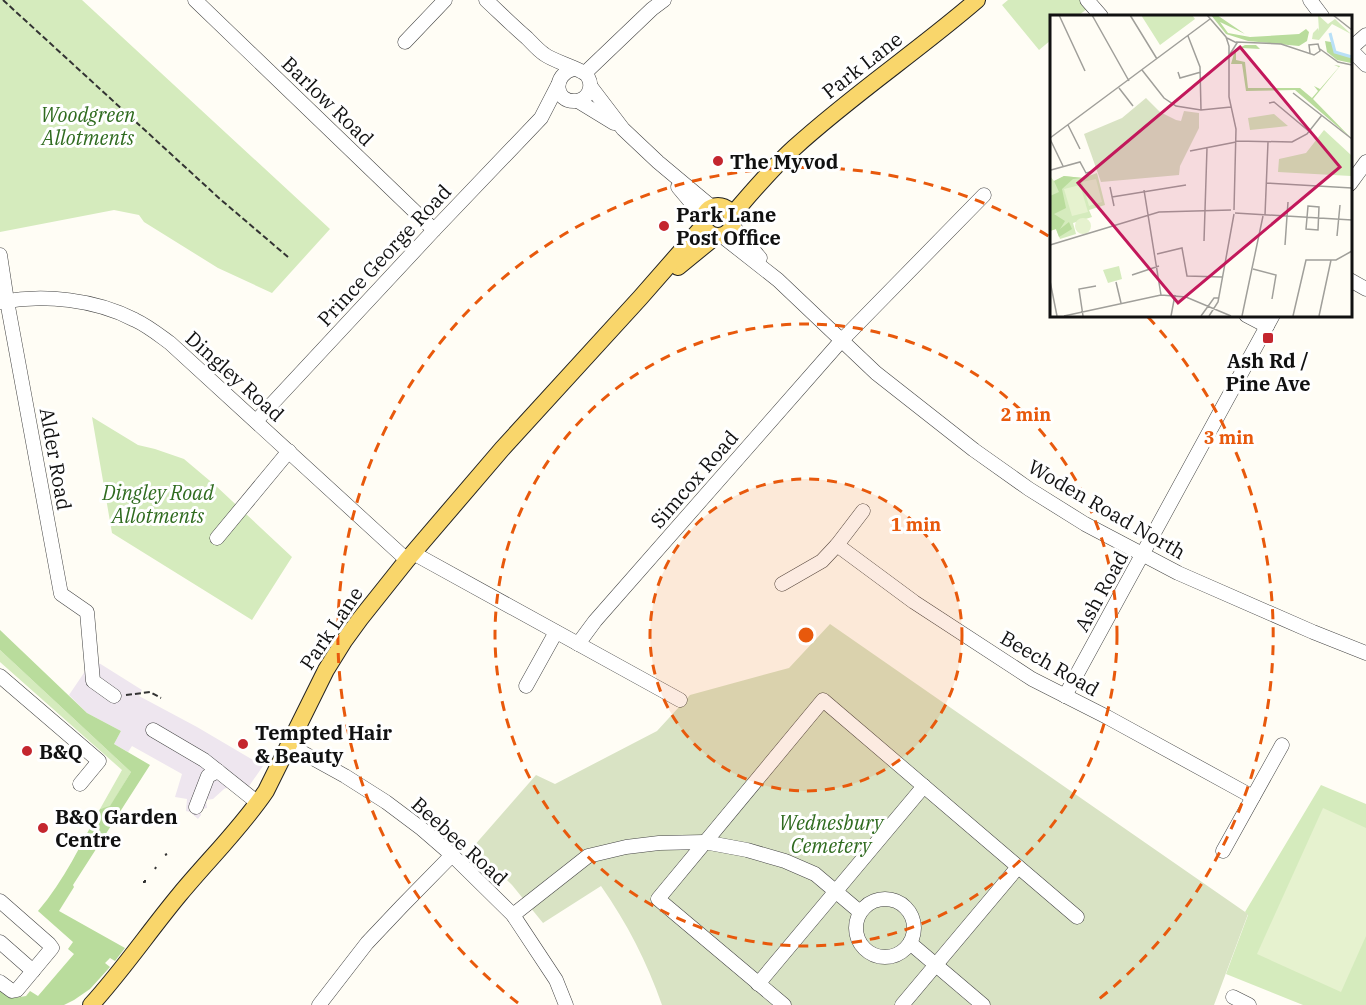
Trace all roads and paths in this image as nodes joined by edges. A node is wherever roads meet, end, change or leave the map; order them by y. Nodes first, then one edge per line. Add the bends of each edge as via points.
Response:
1 (3, 0) edge
2 (195, 0) edge
3 (445, 0) edge
4 (486, 0) edge
5 (664, 0) edge
6 (977, 0) edge
7 (1087, 0) edge
8 (1310, 0) edge
9 (1100, 15) edge
10 (1321, 15) edge
11 (1366, 35) edge
12 (405, 42) dead end
13 (1351, 48) edge
14 (1351, 50) edge
15 (544, 55) junction
16 (1366, 65) edge
17 (580, 71) junction
18 (559, 83) junction
19 (591, 87) junction
20 (575, 101) junction
21 (541, 118) junction
22 (623, 129) junction
23 (1366, 162) edge
24 (1351, 183) edge
25 (984, 195) dead end
26 (718, 221) junction
27 (434, 230) junction
28 (0, 255) edge
29 (288, 257) dead end
30 (1351, 281) edge
31 (1366, 289) edge
32 (4, 302) edge
33 (1251, 316) edge
34 (1270, 320) edge
35 (842, 341) junction
36 (256, 421) junction
37 (289, 450) junction
38 (863, 511) dead end
39 (217, 538) dead end
40 (837, 545) junction
41 (1143, 555) junction
42 (410, 556) junction
43 (782, 584) dead end
44 (556, 632) junction
45 (578, 644) junction
46 (1366, 653) edge
47 (0, 676) edge
48 (526, 686) dead end
49 (114, 696) joint
50 (1065, 696) junction
51 (161, 698) dead end
52 (680, 700) dead end
53 (153, 730) dead end
54 (289, 745) junction
55 (1282, 745) dead end
56 (219, 771) junction
57 (80, 784) dead end
58 (924, 786) junction
59 (1253, 797) junction
60 (258, 802) junction
61 (196, 807) dead end
62 (705, 842) junction
63 (1223, 851) dead end
64 (452, 855) junction
65 (1018, 867) junction
66 (836, 891) junction
67 (0, 901) edge
68 (860, 912) junction
69 (513, 915) junction
70 (1077, 917) dead end
71 (0, 942) edge
72 (910, 943) junction
73 (936, 965) junction
74 (33, 971) junction
75 (0, 982) edge
76 (758, 984) junction
77 (1233, 997) dead end
78 (90, 1005) edge
79 (319, 1005) edge
80 (566, 1005) edge
81 (784, 1005) edge
82 (902, 1005) edge
83 (983, 1005) edge
84 (1249, 1005) edge

1 - 29 path
2 - 27 street, Barlow Road
3 - 12 street
4 - 15 street
5 - 17 street
6 - 26 main road, Park Lane via 825,121
7 - 9 street
8 - 10 street
11 - 13 street
14 - 16 street
15 - 17 street
15 - 18 street
17 - 18 street via 566,72
17 - 19 street via 588,77
18 - 20 street via 562,96
18 - 21 street, Prince George Road
19 - 20 street via 585,98
19 - 22 street
20 - 21 street, Prince George Road
20 - 22 street
21 - 27 street, Prince George Road
22 - 26 street, Woden Road North
23 - 24 street
25 - 35 street, Simcox Road
26 - 35 street, Woden Road North
26 - 42 main road, Park Lane via 640,298
27 - 36 street, Prince George Road
28 - 32 street, Alder Road
30 - 31 street
32 - 36 street, Dingley Road via 84,302 134,319 170,342
32 - 49 street, Alder Road via 61,594 87,612 93,681
33 - 34 street
34 - 41 street, Ash Road
35 - 41 street, Woden Road North via 876,373 974,450 1029,489
35 - 45 street, Simcox Road
36 - 37 street, Dingley Road
37 - 39 street
37 - 42 street, Dingley Road
38 - 40 street
40 - 43 street via 822,561
40 - 50 street, Beech Road via 914,602 1032,679
41 - 46 street, Woden Road North
41 - 50 street, Ash Road
42 - 44 street, Dingley Road
42 - 54 main road, Park Lane via 344,640
44 - 45 street, Dingley Road
44 - 48 street
45 - 52 street, Dingley Road
47 - 57 street via 99,761
49 - 51 path via 150,692
50 - 59 street, Beech Road
53 - 56 street
54 - 60 main road, Park Lane
54 - 64 street, Beebee Road via 386,802
55 - 59 street
56 - 60 street
56 - 61 street via 207,776
58 - 62 street via 823,700
58 - 65 street
58 - 66 street
59 - 63 street
60 - 78 main road, Park Lane
62 - 66 street via 785,861 815,874
62 - 69 street via 659,843 588,856
62 - 76 street via 658,899
64 - 69 street, Beebee Road
64 - 79 street via 367,943
65 - 70 street
65 - 73 street
66 - 68 street
66 - 76 street
67 - 74 street via 51,946
68 - 72 street via 878,899 897,901 911,914 914,923
68 - 72 street via 856,935 874,956 894,956
69 - 80 street, Beebee Road via 556,980
71 - 74 street
72 - 73 street
73 - 82 street
73 - 83 street
74 - 75 street via 14,991
76 - 81 street
77 - 84 street

